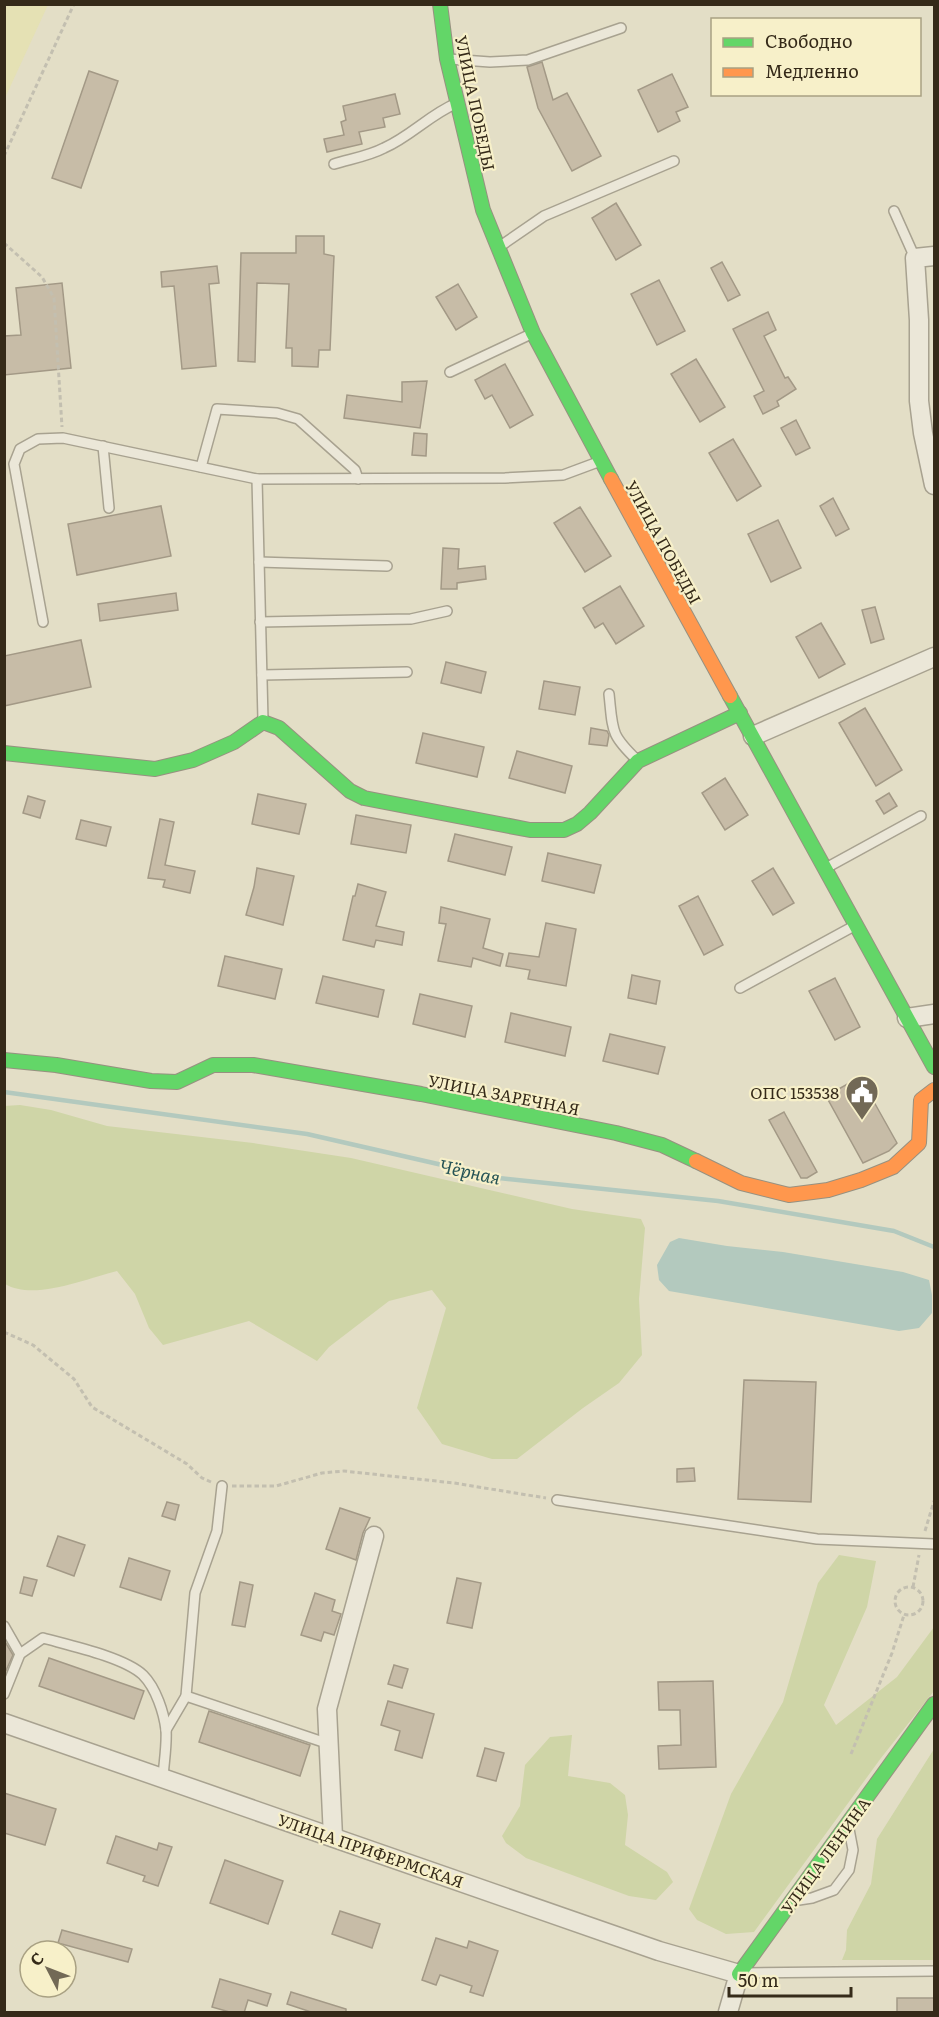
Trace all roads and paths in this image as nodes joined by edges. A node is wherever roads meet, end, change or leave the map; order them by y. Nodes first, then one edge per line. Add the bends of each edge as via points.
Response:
1 (74, 4) edge
2 (440, 4) edge
3 (621, 28) dead end
4 (447, 59) junction
5 (457, 103) junction
6 (4, 156) edge
7 (674, 161) dead end
8 (334, 164) dead end
9 (894, 211) dead end
10 (4, 243) edge
11 (497, 248) junction
12 (934, 256) edge
13 (915, 258) junction
14 (533, 333) junction
15 (450, 372) dead end
16 (63, 438) junction
17 (103, 446) junction
18 (601, 461) junction
19 (201, 467) junction
20 (257, 479) junction
21 (358, 479) junction
22 (934, 484) edge
23 (109, 508) dead end
24 (259, 562) junction
25 (387, 566) dead end
26 (447, 611) dead end
27 (43, 622) dead end
28 (260, 622) junction
29 (934, 657) edge
30 (406, 672) dead end
31 (262, 675) junction
32 (609, 694) dead end
33 (740, 713) junction
34 (263, 722) junction
35 (753, 736) junction
36 (4, 753) edge
37 (638, 761) junction
38 (921, 816) dead end
39 (826, 868) junction
40 (857, 925) junction
41 (740, 988) dead end
42 (934, 1014) edge
43 (907, 1018) junction
44 (4, 1060) edge
45 (934, 1067) edge
46 (934, 1090) edge
47 (4, 1332) edge
48 (222, 1486) junction
49 (557, 1500) joint
50 (374, 1536) dead end
51 (934, 1544) edge
52 (904, 1615) junction
53 (4, 1626) edge
54 (20, 1654) junction
55 (4, 1694) edge
56 (186, 1696) junction
57 (934, 1704) edge
58 (4, 1723) edge
59 (166, 1730) junction
60 (330, 1745) junction
61 (851, 1754) dead end
62 (163, 1777) junction
63 (848, 1824) junction
64 (333, 1837) junction
65 (792, 1901) junction
66 (934, 1971) edge
67 (739, 1974) junction
68 (728, 2013) edge

1 - 6 path
2 - 4 street, УЛИЦА ПОБЕДЫ
3 - 4 lane via 528,60
4 - 5 street, УЛИЦА ПОБЕДЫ
5 - 8 lane via 438,111 384,149
5 - 11 street, УЛИЦА ПОБЕДЫ via 483,210
7 - 11 lane via 544,216
9 - 13 lane
10 - 16 path via 42,277 54,298
11 - 14 street, УЛИЦА ПОБЕДЫ
12 - 13 street
13 - 22 street via 919,401
14 - 15 lane
14 - 18 street, УЛИЦА ПОБЕДЫ
16 - 17 lane
16 - 27 lane via 38,439 20,449 14,464
17 - 19 lane
17 - 23 lane
18 - 21 lane via 562,475
18 - 33 street, УЛИЦА ПОБЕДЫ
19 - 20 lane
19 - 21 lane via 217,409 277,413 298,419 355,470
20 - 21 lane
20 - 24 lane
24 - 25 lane
24 - 28 lane
26 - 28 lane via 411,619
28 - 31 lane
29 - 35 street
30 - 31 lane
31 - 34 lane
32 - 37 lane via 613,732
33 - 35 street, УЛИЦА ПОБЕДЫ
33 - 37 street
34 - 36 street via 234,742 193,760 155,769
34 - 37 street via 279,728 364,798 530,830 564,830 577,824
35 - 39 street, УЛИЦА ПОБЕДЫ
38 - 39 lane
39 - 40 street, УЛИЦА ПОБЕДЫ
40 - 41 lane
40 - 43 street, УЛИЦА ПОБЕДЫ
42 - 43 street
43 - 45 street, УЛИЦА ПОБЕДЫ
44 - 46 street, УЛИЦА ЗАРЕЧНАЯ via 177,1082 213,1065 253,1065 616,1133 662,1145 741,1183 789,1195 828,1190 893,1167 919,1143 921,1100
47 - 48 path via 33,1345 74,1379 92,1407 187,1464 202,1478
48 - 49 path via 276,1486 344,1471
48 - 56 lane via 217,1531 195,1593
49 - 51 lane via 817,1539
50 - 60 street via 327,1709
52 - 52 path via 915,1615 923,1606 923,1595 915,1588 904,1587 896,1595 896,1607
52 - 61 path
53 - 54 lane
54 - 55 lane
54 - 59 lane via 42,1638 123,1663 142,1675 148,1684 161,1708
56 - 59 lane
56 - 60 lane
57 - 63 street, УЛИЦА ЛЕНИНА
58 - 62 street, УЛИЦА ПРИФЕРМСКАЯ
59 - 62 lane
60 - 64 street
62 - 64 street, УЛИЦА ПРИФЕРМСКАЯ
63 - 65 street, УЛИЦА ЛЕНИНА
63 - 65 lane via 853,1850 844,1877 834,1890
64 - 67 street, УЛИЦА ПРИФЕРМСКАЯ via 660,1951
65 - 67 street, УЛИЦА ЛЕНИНА
66 - 67 lane
67 - 68 street, УЛИЦА ЛЕНИНА

